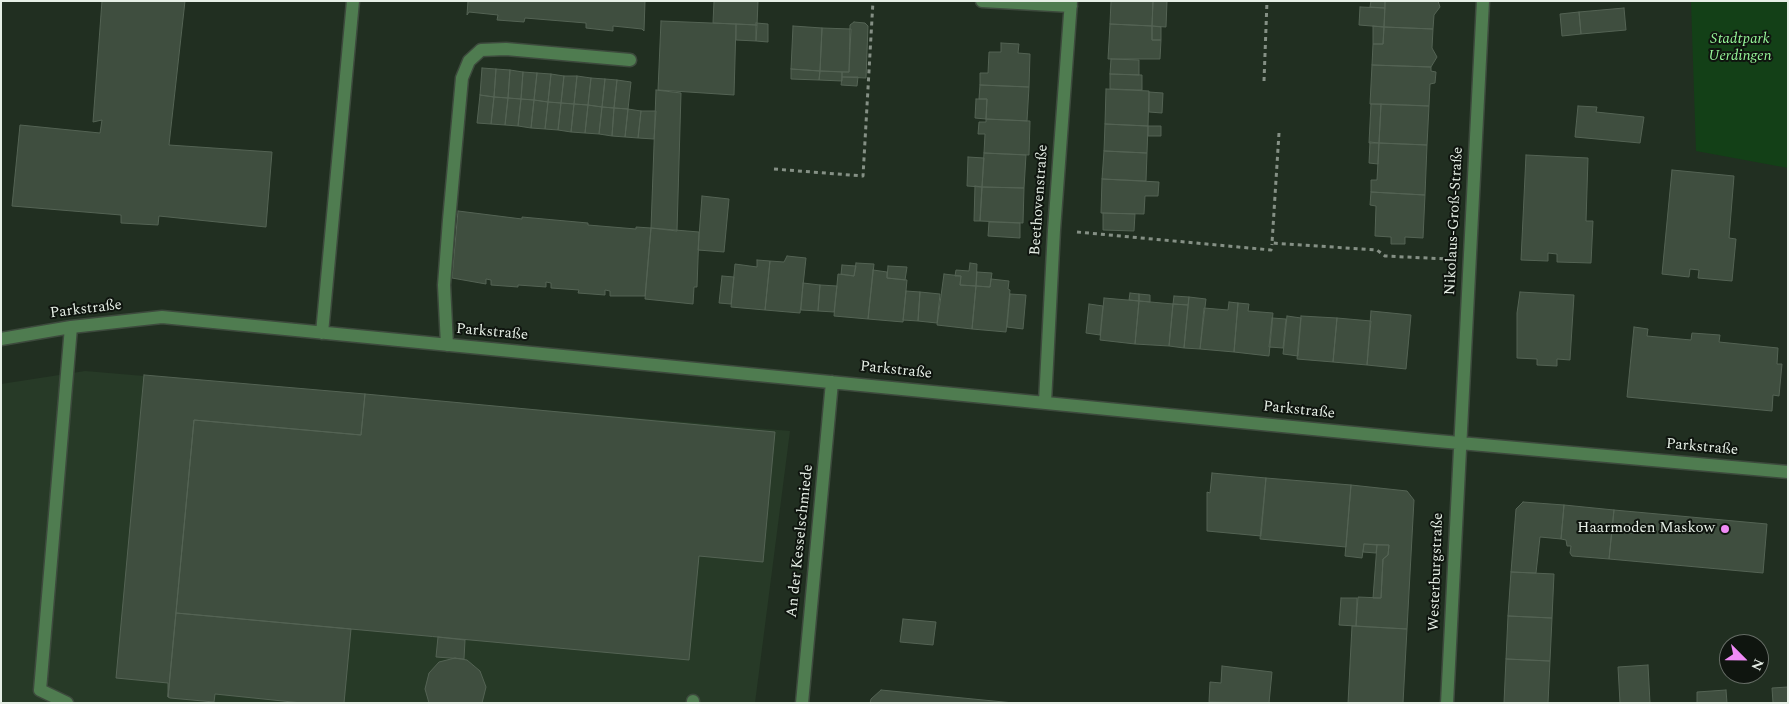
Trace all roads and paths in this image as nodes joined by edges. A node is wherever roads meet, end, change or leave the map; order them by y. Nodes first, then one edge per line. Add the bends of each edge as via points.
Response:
1 (353, 1) edge
2 (873, 1) edge
3 (982, 1) edge
4 (1267, 1) edge
5 (1483, 1) edge
6 (1071, 3) edge
7 (630, 60) dead end
8 (1264, 81) dead end
9 (1279, 133) dead end
10 (774, 169) dead end
11 (1054, 230) junction
12 (1272, 243) junction
13 (1469, 260) junction
14 (71, 327) junction
15 (322, 333) junction
16 (1, 339) edge
17 (447, 345) junction
18 (832, 382) junction
19 (1045, 402) junction
20 (1459, 442) junction
21 (1788, 472) edge
22 (67, 703) edge
23 (802, 703) edge
24 (1448, 703) edge

1 - 15 street
2 - 10 path via 863,176
3 - 6 street
4 - 8 path
5 - 13 street, Nikolaus-Groß-Straße
6 - 11 street, Beethovenstraße
7 - 17 street via 506,49 481,50 470,61 462,78 448,229 444,285
9 - 12 path
11 - 12 path via 1272,250
11 - 19 street, Beethovenstraße
12 - 13 path via 1377,250 1385,256
13 - 20 street, Nikolaus-Groß-Straße
14 - 15 street, Parkstraße via 162,317
14 - 16 street, Parkstraße
14 - 22 street via 40,690
15 - 17 street, Parkstraße
17 - 18 street, Parkstraße
18 - 19 street, Parkstraße
18 - 23 street, An der Kesselschmiede
19 - 20 street, Parkstraße
20 - 21 street, Parkstraße
20 - 24 street, Westerburgstraße

